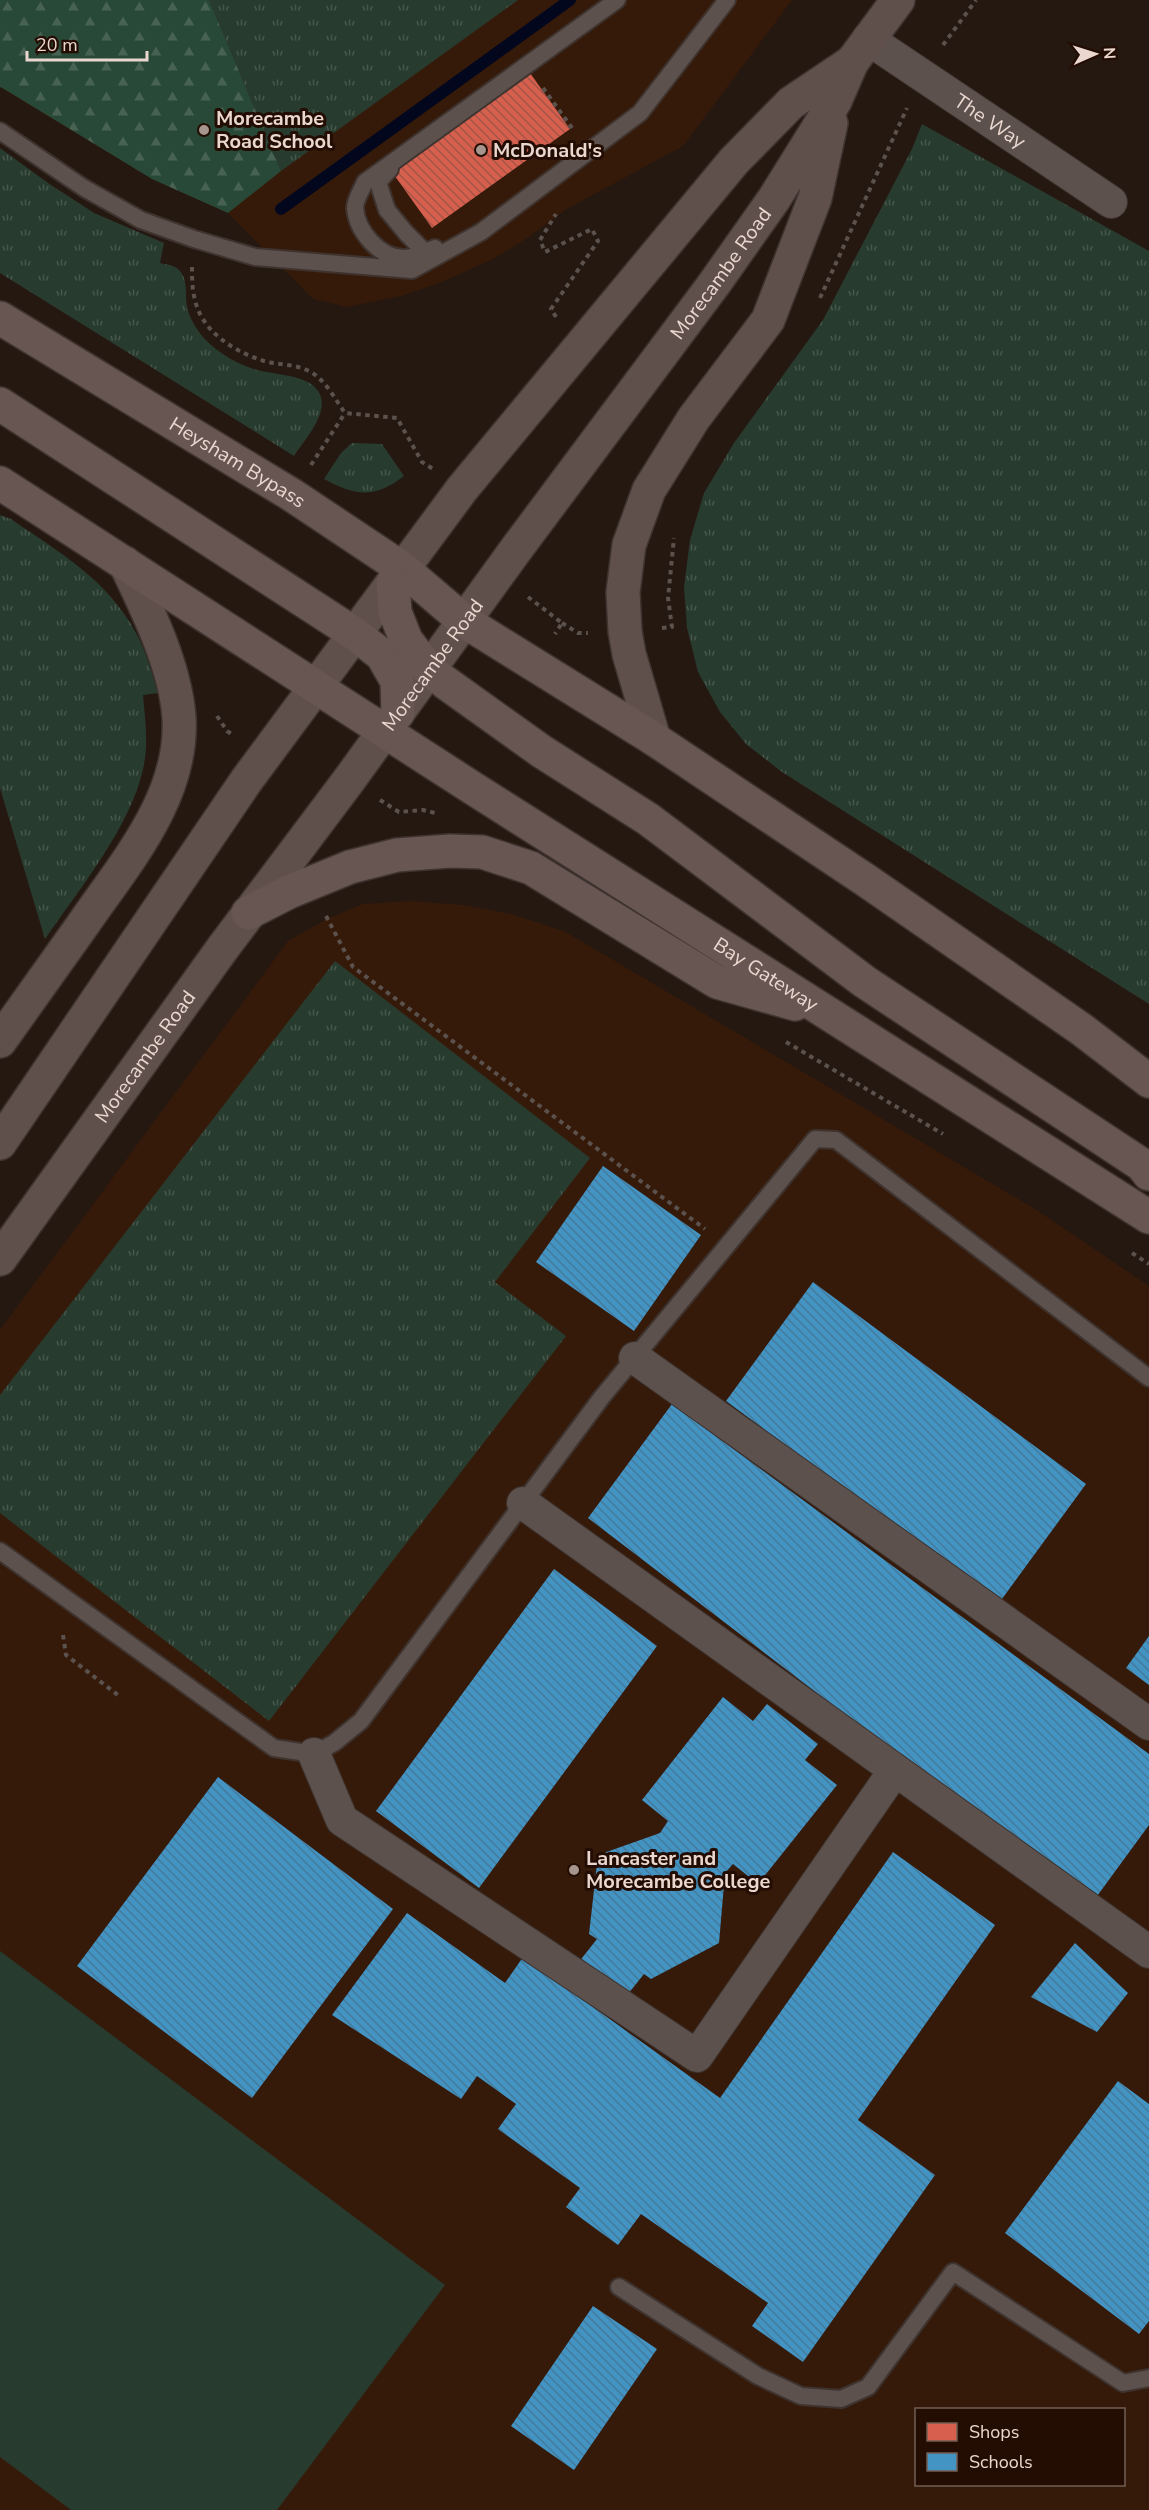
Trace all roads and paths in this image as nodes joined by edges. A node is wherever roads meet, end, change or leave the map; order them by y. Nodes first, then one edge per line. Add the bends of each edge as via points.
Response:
1 (617, 0) edge
2 (727, 0) edge
3 (898, 0) edge
4 (976, 0) edge
5 (942, 47) dead end
6 (860, 51) junction
7 (540, 88) dead end
8 (835, 101) junction
9 (0, 131) edge
10 (576, 134) dead end
11 (401, 156) junction
12 (1112, 202) dead end
13 (561, 207) dead end
14 (481, 232) junction
15 (425, 252) junction
16 (191, 261) dead end
17 (556, 317) dead end
18 (0, 318) edge
19 (0, 404) edge
20 (345, 413) junction
21 (422, 462) dead end
22 (310, 468) dead end
23 (0, 483) edge
24 (124, 563) junction
25 (398, 576) junction
26 (534, 602) dead end
27 (464, 621) junction
28 (562, 623) junction
29 (592, 633) dead end
30 (355, 634) junction
31 (552, 639) dead end
32 (429, 670) junction
33 (316, 686) junction
34 (391, 722) junction
35 (654, 739) junction
36 (392, 808) dead end
37 (442, 814) dead end
38 (248, 913) junction
39 (324, 913) dead end
40 (831, 1015) junction
41 (776, 1036) dead end
42 (0, 1041) edge
43 (1149, 1081) edge
44 (949, 1138) dead end
45 (0, 1143) edge
46 (1149, 1174) edge
47 (1149, 1217) edge
48 (728, 1245) junction
49 (1129, 1251) dead end
50 (0, 1259) edge
51 (1149, 1264) edge
52 (635, 1358) junction
53 (1149, 1378) edge
54 (523, 1503) junction
55 (0, 1551) edge
56 (60, 1630) dead end
57 (118, 1696) dead end
58 (1149, 1724) edge
59 (314, 1754) junction
60 (895, 1770) junction
61 (1149, 1952) edge
62 (619, 2287) dead end
63 (1149, 2378) edge

1 - 11 lane
2 - 14 lane via 640,113
3 - 6 main road, Morecambe Road
4 - 5 path
6 - 8 main road, Morecambe Road
6 - 12 street, The Way
6 - 25 main road, Morecambe Road via 791,103 734,161 462,489
7 - 10 path
8 - 27 main road, Morecambe Road via 774,200
8 - 35 main road via 815,198 768,320 694,418 649,490 629,545 623,592 625,631 628,654
9 - 14 lane via 84,188 141,220 255,256 412,270
11 - 15 lane via 378,182 387,210
11 - 15 lane via 365,182 355,205 358,225 374,246 391,255 404,258
13 - 17 path via 540,240 545,252 592,229 598,241 551,309
14 - 15 lane
16 - 20 path via 195,301 203,319 220,338 238,351 266,362 311,372
18 - 25 highway, Heysham Bypass via 292,495
19 - 30 highway
20 - 21 path via 397,418
20 - 22 path
23 - 24 highway
24 - 33 highway
24 - 42 main road via 168,665 179,716 176,760 156,814 126,863
25 - 27 highway, Heysham Bypass
25 - 30 main road, Morecambe Road
25 - 32 highway via 395,612 406,640
26 - 28 path
27 - 32 main road, Morecambe Road
27 - 35 highway
28 - 29 path via 578,633
28 - 31 path
30 - 33 main road, Morecambe Road
30 - 34 highway via 382,655 397,681
32 - 34 main road, Morecambe Road
32 - 46 highway via 541,751 648,819 865,982 1142,1165
33 - 34 highway
33 - 45 main road, Morecambe Road via 246,781
34 - 38 main road, Morecambe Road
34 - 40 highway, Bay Gateway
35 - 43 highway via 867,881 1081,1029
36 - 37 path via 399,812 423,810
38 - 40 highway via 350,867 397,855 482,852 531,868 717,982
38 - 50 main road, Morecambe Road
39 - 48 path via 353,967
40 - 47 highway, Bay Gateway
41 - 44 path
48 - 52 lane
48 - 53 lane via 816,1139 836,1140
49 - 51 path
52 - 54 lane
52 - 58 street
54 - 59 lane via 362,1721
54 - 60 street
55 - 59 lane via 274,1748
56 - 57 path via 66,1655
59 - 60 street via 342,1820 697,2056
60 - 61 street
62 - 63 lane via 758,2376 801,2396 842,2399 868,2387 953,2272 1123,2384

